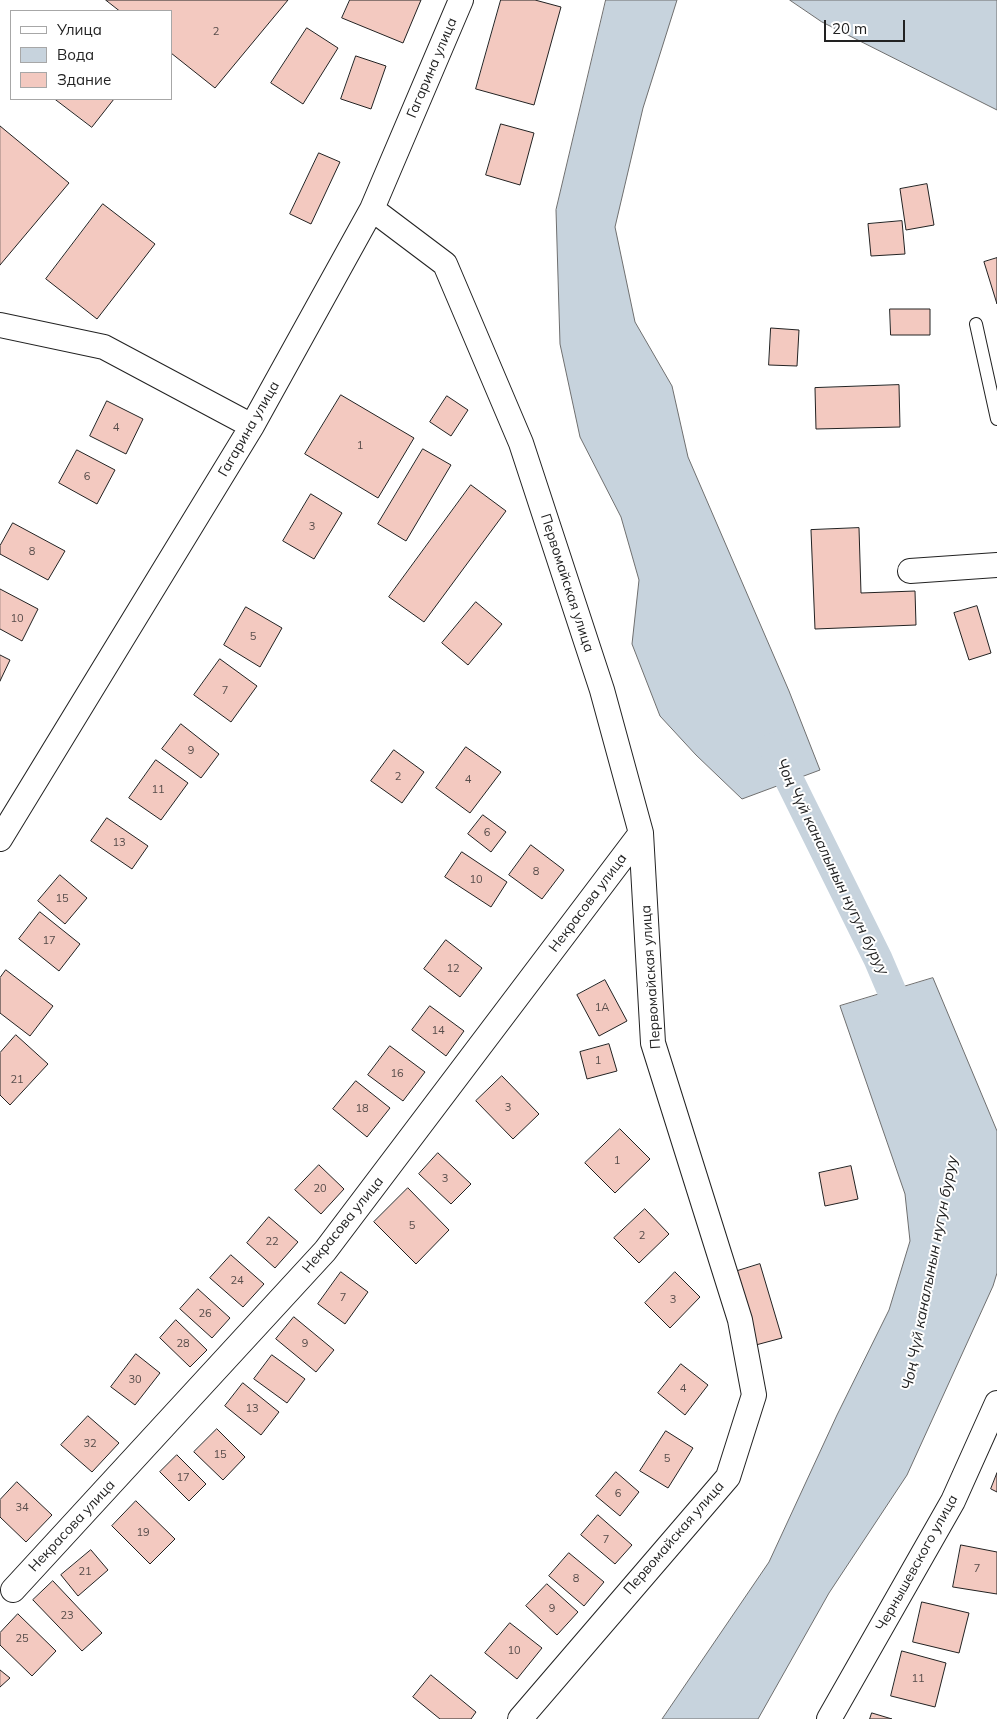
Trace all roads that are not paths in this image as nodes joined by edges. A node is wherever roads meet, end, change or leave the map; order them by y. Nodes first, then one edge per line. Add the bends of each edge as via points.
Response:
1 (461, 0) edge
2 (372, 209) junction
3 (976, 324) dead end
4 (0, 325) edge
5 (997, 419) edge
6 (252, 426) junction
7 (997, 565) edge
8 (910, 571) dead end
9 (641, 833) junction
10 (0, 839) edge
11 (997, 1403) edge
12 (13, 1590) dead end
13 (520, 1719) edge
14 (829, 1719) edge

1 - 2 street, Гагарина улица
2 - 6 street, Гагарина улица
2 - 9 street, Первомайская улица via 445,264 521,443 602,690
3 - 5 lane
4 - 6 street via 104,348
6 - 10 street, Гагарина улица
7 - 8 street
9 - 12 street, Некрасова улица via 325,1251
9 - 13 street, Первомайская улица via 653,1043 740,1320 754,1394 728,1477
11 - 14 street, Чернышевского улица via 953,1501

